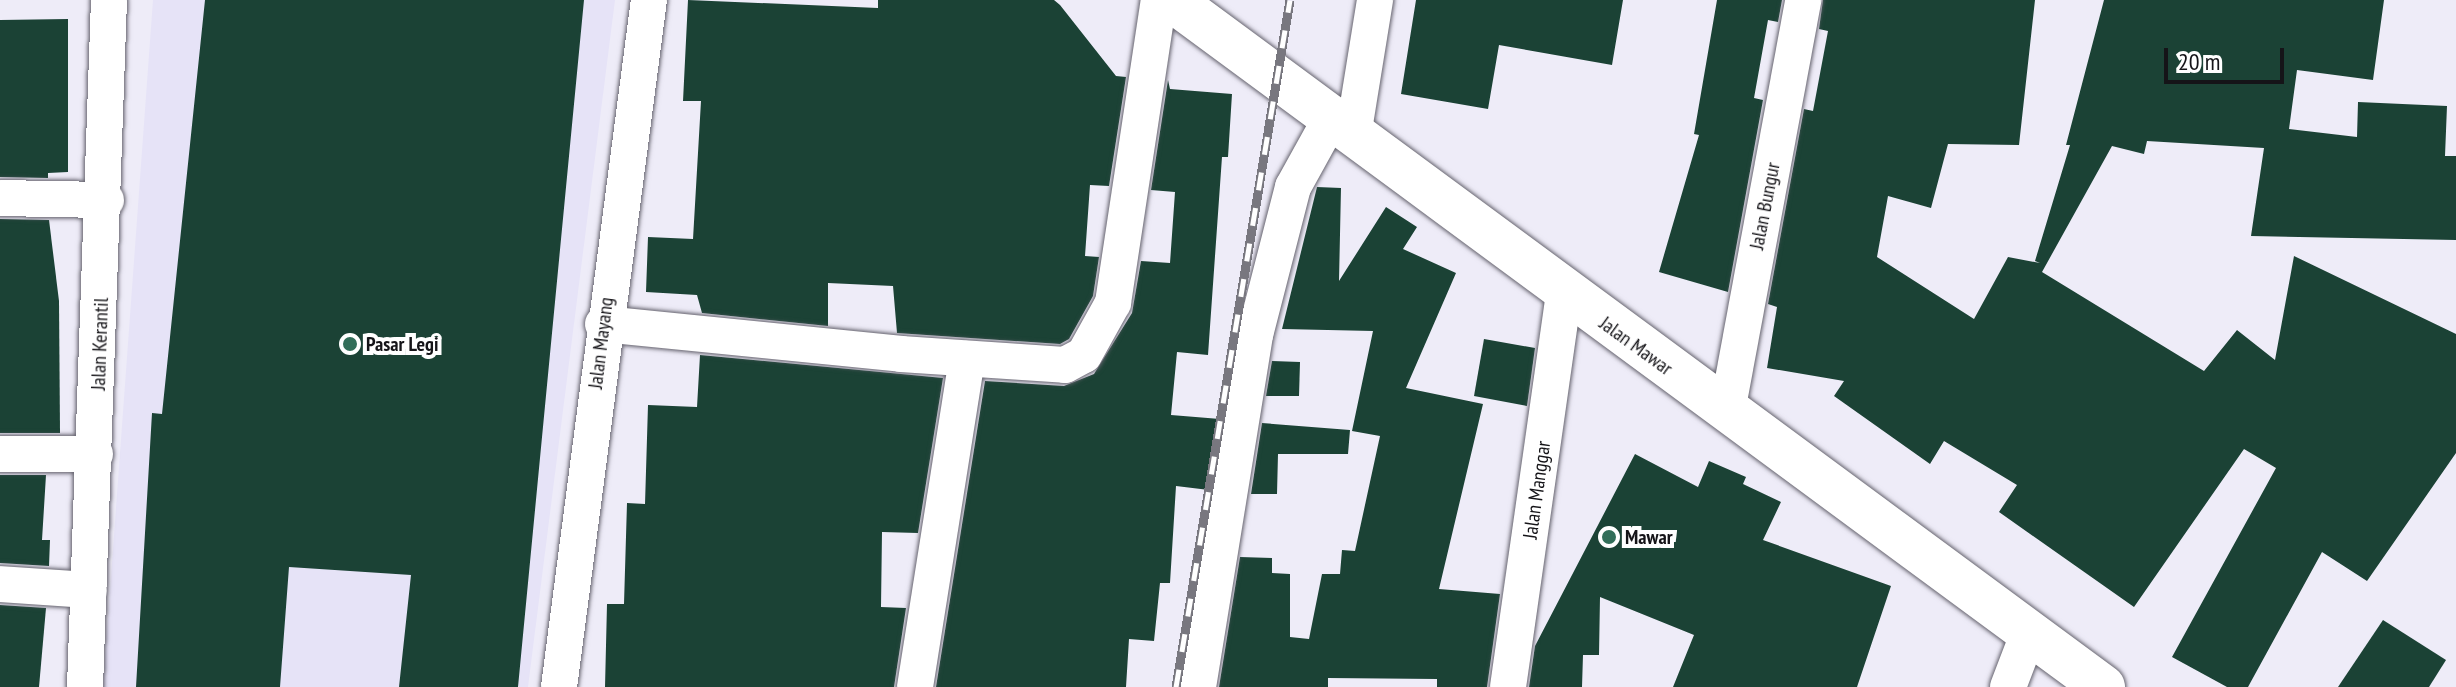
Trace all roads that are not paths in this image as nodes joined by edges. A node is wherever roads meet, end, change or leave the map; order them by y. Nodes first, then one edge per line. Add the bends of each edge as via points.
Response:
1 (109, 0) edge
2 (649, 0) edge
3 (1159, 0) edge
4 (1172, 0) edge
5 (1375, 0) edge
6 (1803, 0) edge
7 (1211, 15) edge
8 (1341, 128) junction
9 (0, 198) edge
10 (106, 200) junction
11 (1564, 294) junction
12 (603, 324) junction
13 (967, 359) junction
14 (1727, 412) junction
15 (0, 454) edge
16 (95, 454) junction
17 (0, 584) edge
18 (89, 590) junction
19 (2029, 632) junction
20 (85, 687) edge
21 (559, 687) edge
22 (915, 687) edge
23 (1198, 687) edge
24 (1508, 687) edge
25 (2008, 687) edge
26 (2103, 687) edge

1 - 10 street, Jalan Kerantil
2 - 12 street, Jalan Mayang
3 - 13 street via 1113,303 1101,332 1084,355 1065,365
4 - 7 main road, Jalan Mawar
5 - 8 street
6 - 14 street, Jalan Bungur
7 - 8 main road, Jalan Mawar
8 - 11 main road, Jalan Mawar
8 - 23 street via 1293,187 1255,335
9 - 10 street
10 - 16 street, Jalan Kerantil
11 - 14 main road, Jalan Mawar
11 - 24 street, Jalan Manggar
12 - 13 street
12 - 21 street, Jalan Mayang
13 - 22 street
14 - 19 main road, Jalan Mawar
15 - 16 street
16 - 18 street, Jalan Kerantil
17 - 18 street
18 - 20 street, Jalan Kerantil
19 - 25 street
19 - 26 main road, Jalan Mawar

